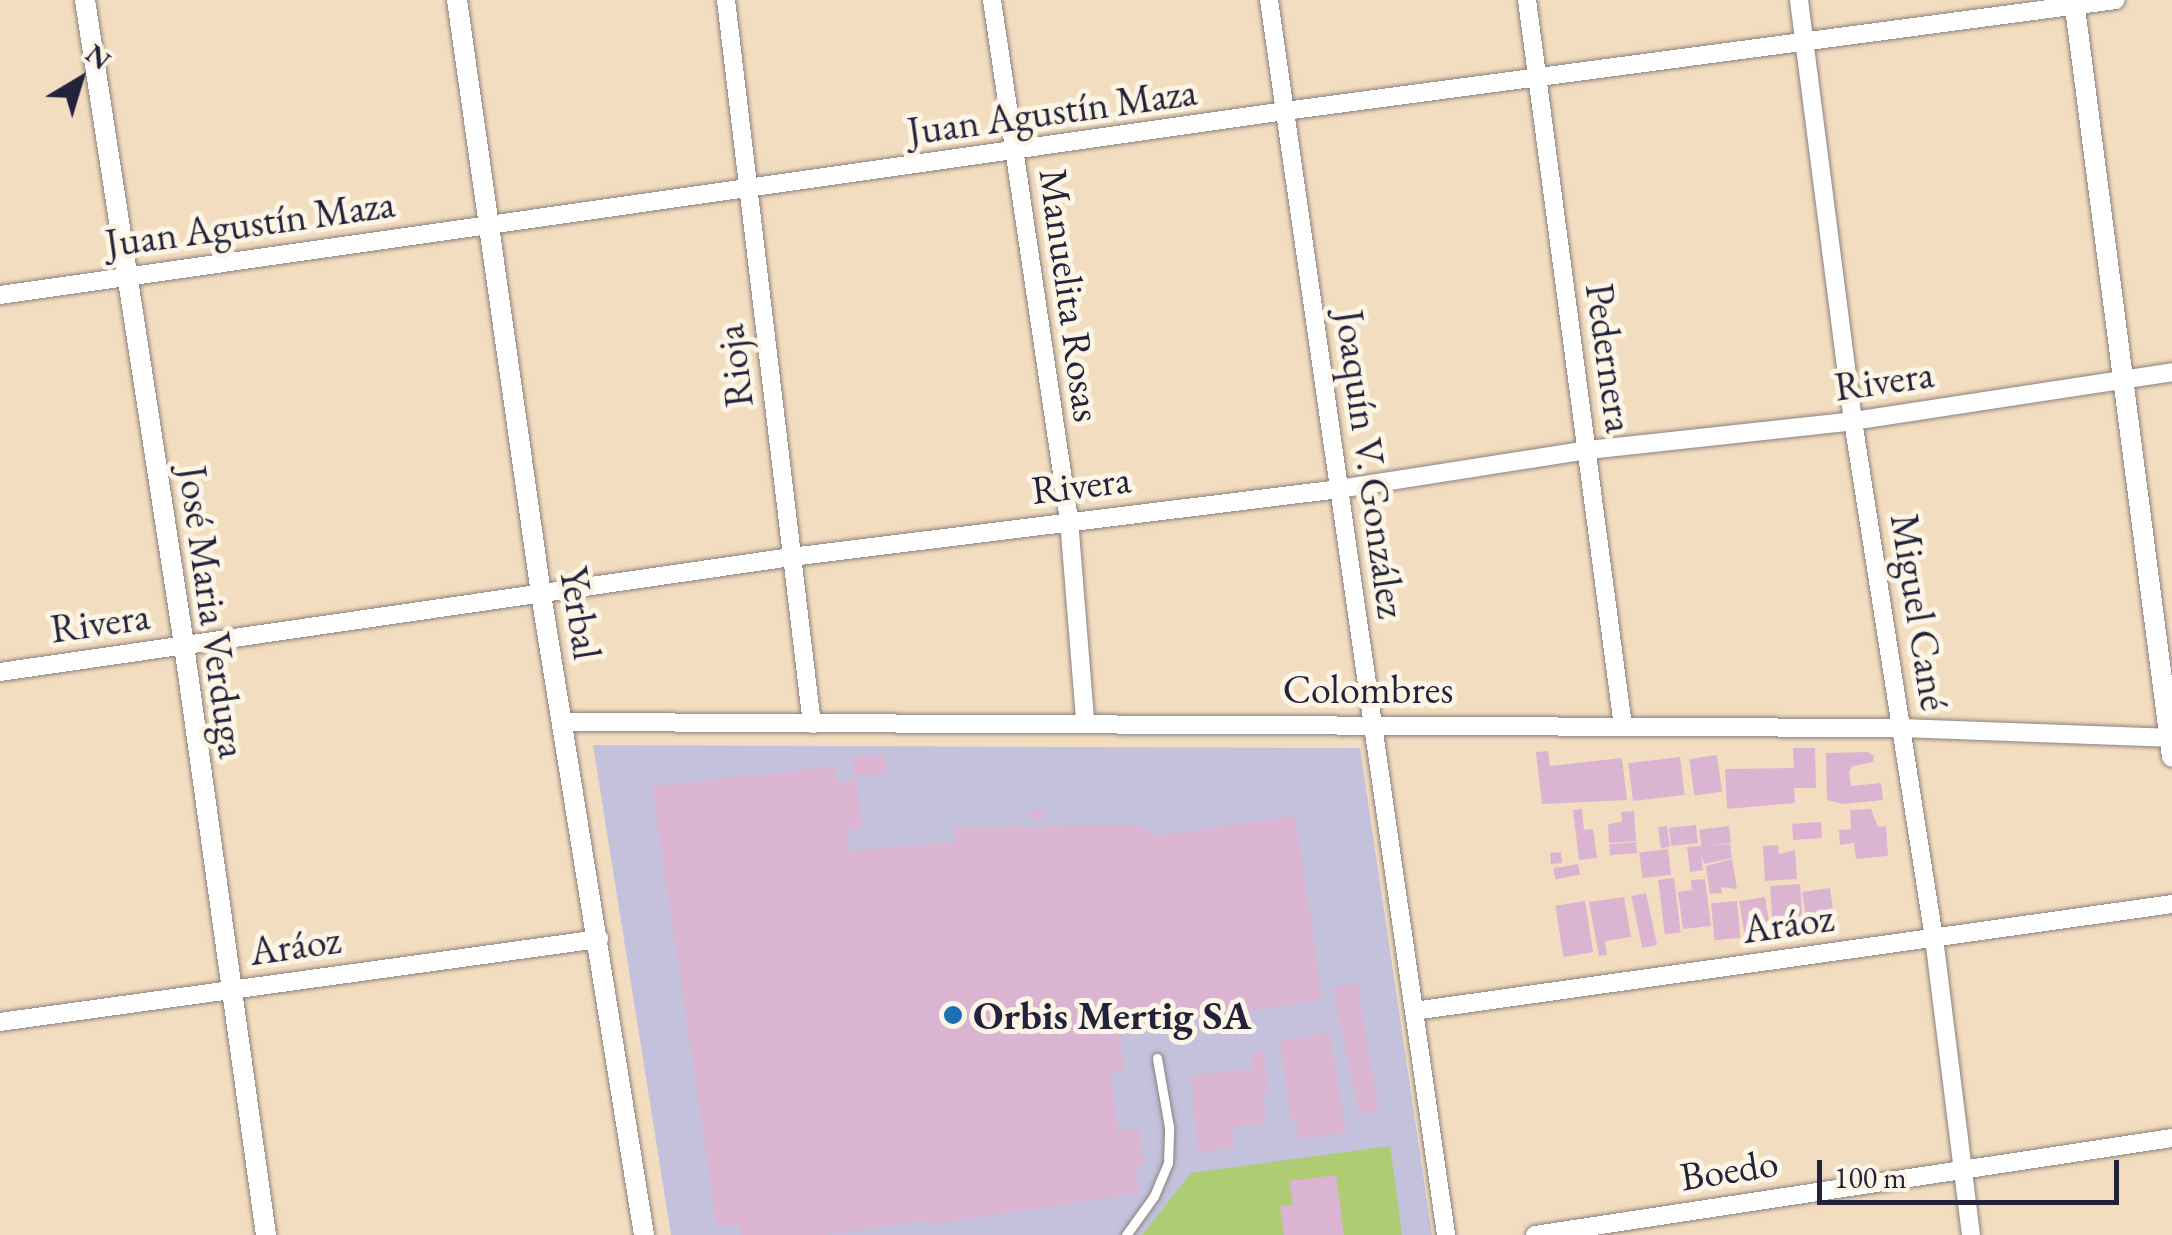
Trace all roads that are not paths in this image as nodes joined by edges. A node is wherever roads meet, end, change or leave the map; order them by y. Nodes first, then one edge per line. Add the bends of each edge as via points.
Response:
1 (85, 0) edge
2 (457, 0) edge
3 (726, 0) edge
4 (992, 0) edge
5 (1270, 0) edge
6 (1527, 0) edge
7 (1799, 0) edge
8 (2116, 0) edge
9 (2075, 3) edge
10 (1804, 39) junction
11 (1536, 78) junction
12 (1286, 111) junction
13 (1015, 153) junction
14 (748, 190) junction
15 (490, 224) junction
16 (129, 276) junction
17 (0, 294) edge
18 (2172, 372) edge
19 (2121, 379) junction
20 (1854, 422) junction
21 (1588, 450) junction
22 (1340, 489) junction
23 (1069, 520) junction
24 (792, 557) junction
25 (542, 594) junction
26 (184, 645) junction
27 (0, 672) edge
28 (1085, 721) junction
29 (563, 722) junction
30 (812, 724) junction
31 (1373, 724) junction
32 (1623, 726) junction
33 (1903, 728) junction
34 (2171, 744) edge
35 (2172, 904) edge
36 (1934, 938) junction
37 (599, 939) junction
38 (230, 989) junction
39 (1414, 1011) junction
40 (0, 1022) edge
41 (1158, 1058) dead end
42 (2172, 1138) edge
43 (1961, 1168) junction
44 (1581, 1232) edge
45 (266, 1235) edge
46 (644, 1235) edge
47 (1126, 1235) edge
48 (1446, 1235) edge
49 (1535, 1235) edge
50 (1971, 1235) edge

1 - 16 street, José Maria Verduga
2 - 15 street, Yerbal
3 - 14 street, Rioja
4 - 13 street, Manuelita Rosas
5 - 12 street, Joaquín V. González
6 - 11 street, Pedernera
7 - 10 street, Miguel Cané
8 - 9 street, Juan Agustín Maza
9 - 10 street, Juan Agustín Maza
9 - 19 street
10 - 11 street, Juan Agustín Maza
10 - 20 street, Miguel Cané
11 - 12 street, Juan Agustín Maza
11 - 21 street, Pedernera
12 - 13 street, Juan Agustín Maza
12 - 22 street, Joaquín V. González
13 - 14 street, Juan Agustín Maza
13 - 23 street, Manuelita Rosas
14 - 15 street, Juan Agustín Maza
14 - 24 street, Rioja
15 - 16 street, Juan Agustín Maza
15 - 25 street, Yerbal
16 - 17 street, Juan Agustín Maza
16 - 26 street, José Maria Verduga
18 - 19 street, Rivera
19 - 20 street, Rivera
19 - 34 street
20 - 21 street, Rivera
20 - 33 street, Miguel Cané
21 - 22 street, Rivera
21 - 32 street, Pedernera
22 - 23 street, Rivera
22 - 31 street, Joaquín V. González
23 - 24 street, Rivera
23 - 28 street, Manuelita Rosas
24 - 25 street, Rivera
24 - 30 street, Rioja
25 - 26 street, Rivera
25 - 29 street, Yerbal
26 - 27 street, Rivera
26 - 38 street, José Maria Verduga
28 - 30 street, Colombres
28 - 31 street, Colombres
29 - 30 street, Colombres
29 - 37 street, Yerbal
31 - 32 street, Colombres
31 - 39 street, Joaquín V. González
32 - 33 street, Colombres
33 - 34 street, Colombres
33 - 36 street, Miguel Cané
35 - 36 street, Aráoz
36 - 39 street, Aráoz
36 - 43 street, Miguel Cané
37 - 38 street, Aráoz
37 - 46 street, Yerbal
38 - 40 street, Aráoz
38 - 45 street, José Maria Verduga
39 - 48 street, Joaquín V. González
41 - 47 lane via 1168,1164
42 - 43 street, Boedo
43 - 44 street, Boedo
43 - 50 street, Miguel Cané
44 - 49 street, Boedo

